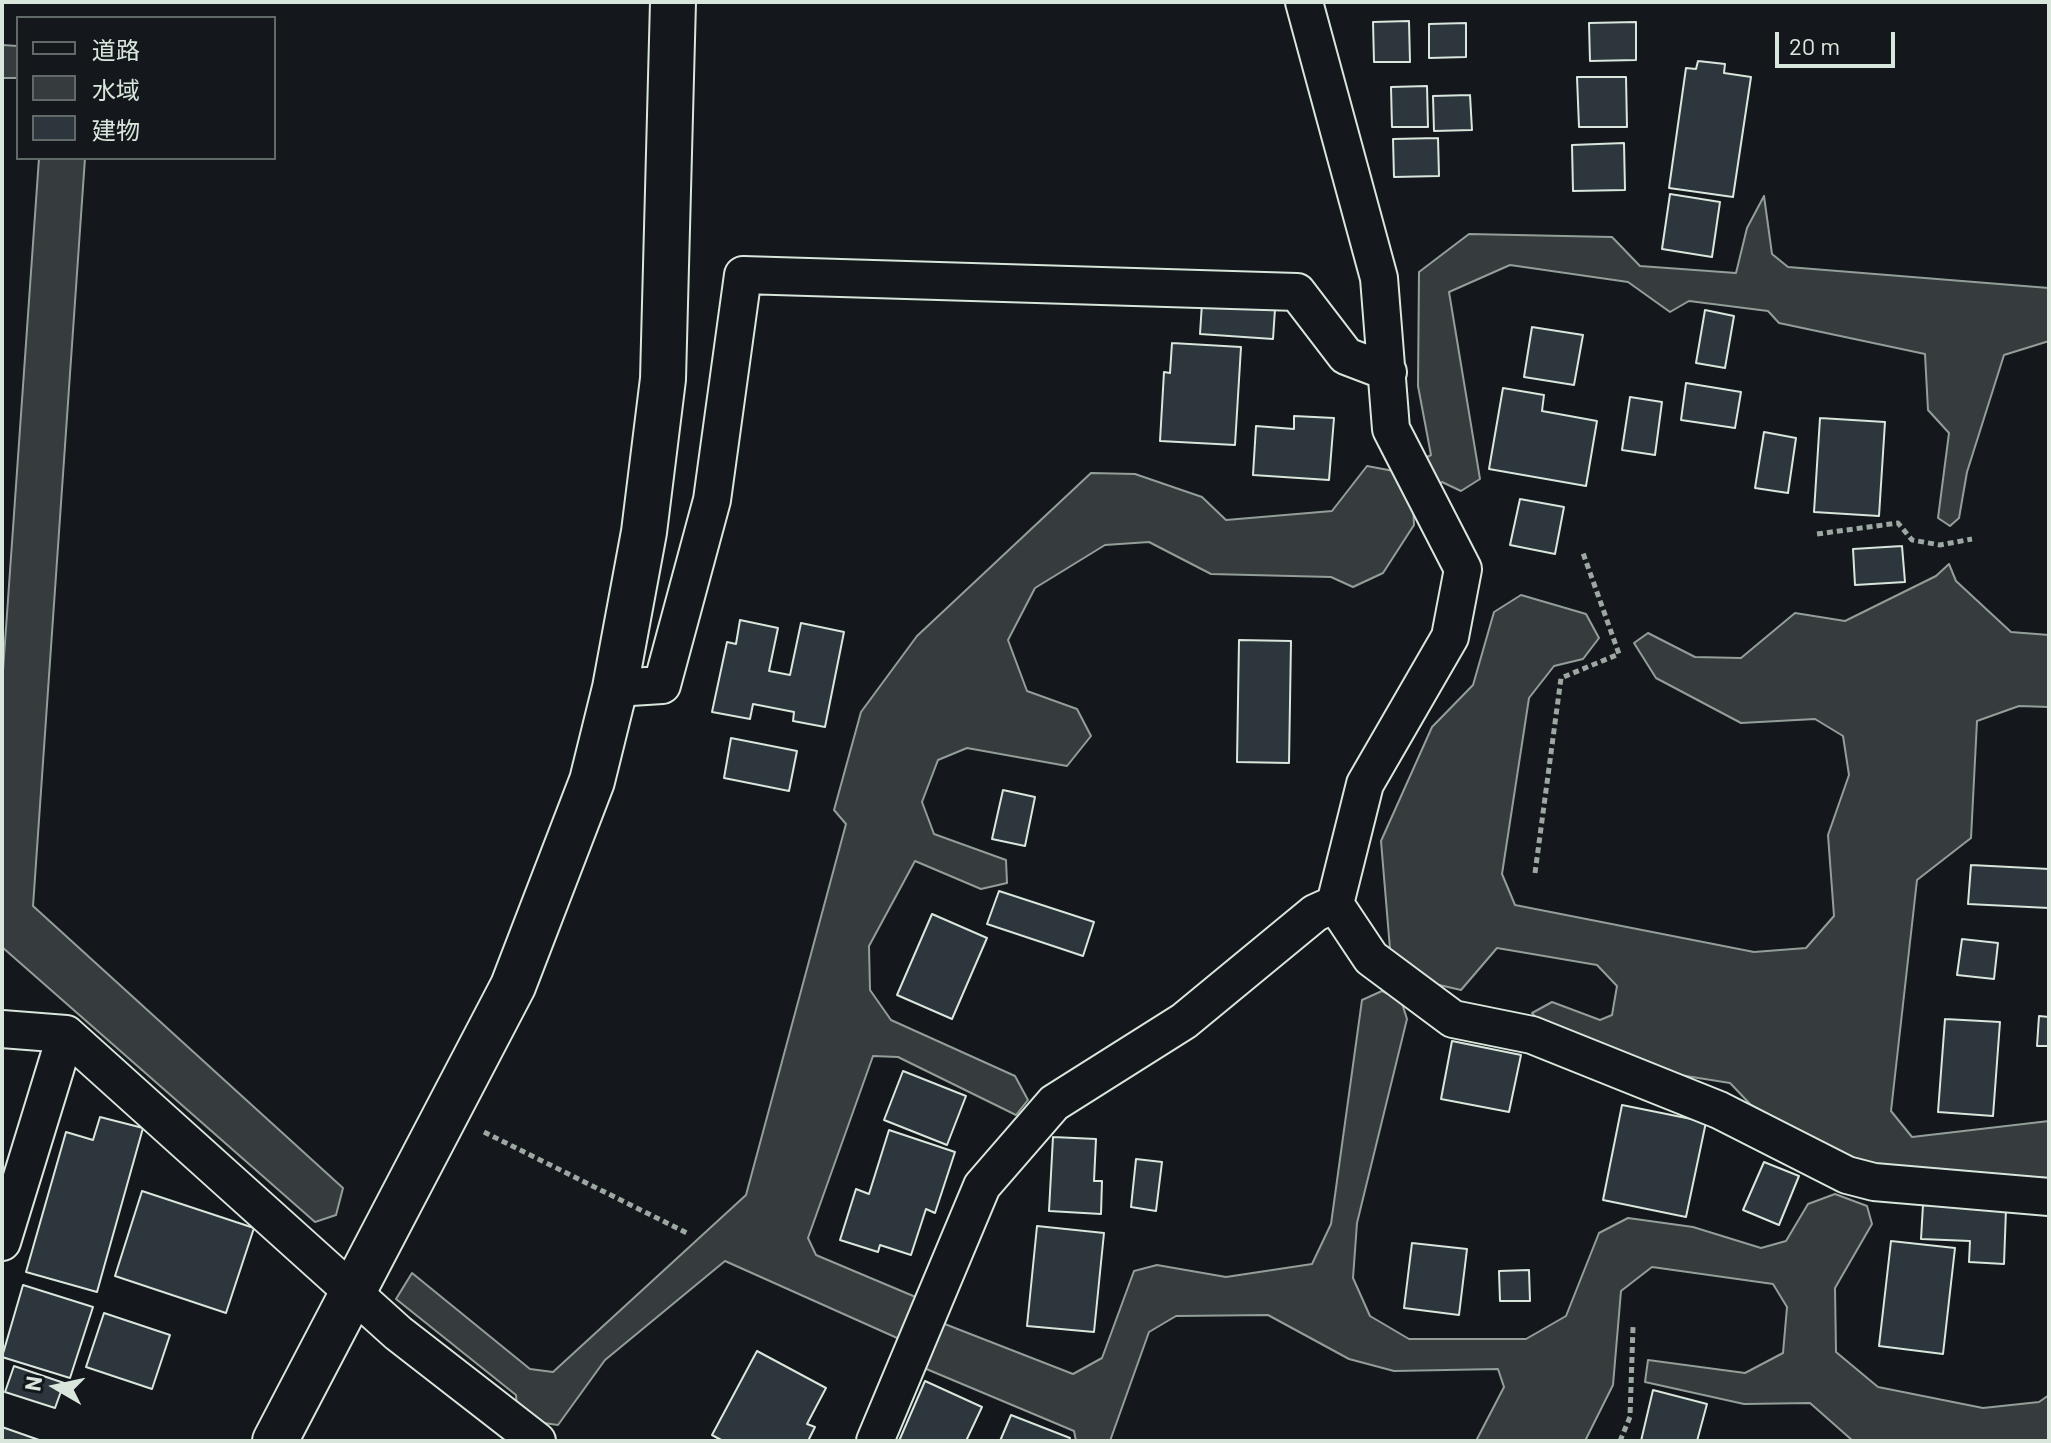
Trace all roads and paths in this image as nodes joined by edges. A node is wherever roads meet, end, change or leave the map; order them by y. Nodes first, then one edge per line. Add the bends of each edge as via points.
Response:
1 (673, 2) edge
2 (1304, 2) edge
3 (1388, 372) junction
4 (1817, 534) dead end
5 (1972, 539) dead end
6 (1583, 553) dead end
7 (615, 688) junction
8 (1535, 873) dead end
9 (1335, 904) junction
10 (2, 1029) edge
11 (66, 1034) junction
12 (447, 1113) junction
13 (2049, 1197) edge
14 (687, 1233) dead end
15 (2, 1242) edge
16 (354, 1293) junction
17 (1633, 1327) dead end
18 (275, 1441) edge
19 (537, 1441) edge
20 (875, 1441) edge
21 (1620, 1441) edge

1 - 7 street via 663,379 644,532
2 - 3 street via 1379,278
3 - 7 street via 1346,356 1297,292 743,275 712,500 662,685
3 - 9 street via 1391,429 1463,569 1450,637 1365,784
4 - 5 path via 1898,523 1912,540 1940,545
6 - 8 path via 1619,654 1561,678
7 - 12 street via 592,781 513,986
9 - 13 street via 1371,958 1453,1019 1532,1035 1719,1110 1847,1175 1874,1182
9 - 20 street via 1315,913 1184,1021 1054,1103 982,1186
10 - 11 street
11 - 15 street
11 - 16 street
12 - 14 path
12 - 16 street
16 - 18 street
16 - 19 street
17 - 21 path via 1630,1417

